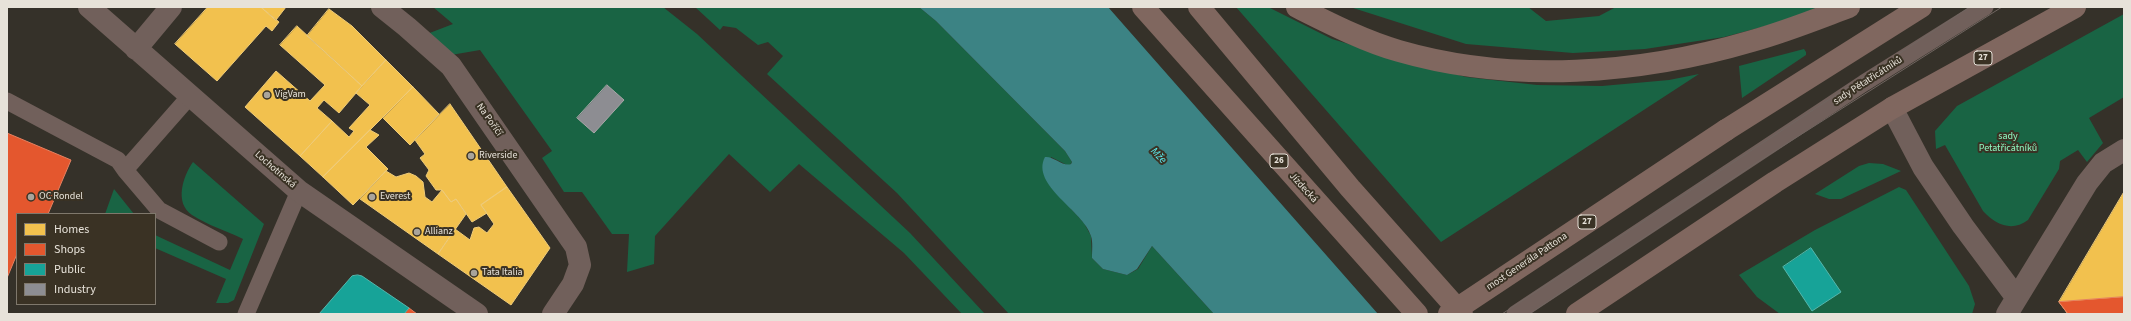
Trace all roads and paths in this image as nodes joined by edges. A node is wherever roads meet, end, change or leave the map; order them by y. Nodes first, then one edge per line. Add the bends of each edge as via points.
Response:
1 (89, 7) edge
2 (171, 7) edge
3 (382, 7) edge
4 (1143, 7) edge
5 (1199, 7) edge
6 (1297, 7) edge
7 (1849, 7) edge
8 (1922, 7) edge
9 (1985, 7) edge
10 (2075, 7) edge
11 (136, 49) junction
12 (190, 96) junction
13 (7, 101) edge
14 (1892, 108) junction
15 (2124, 150) edge
16 (125, 170) junction
17 (299, 191) junction
18 (220, 242) dead end
19 (2011, 305) edge
20 (246, 314) edge
21 (477, 314) edge
22 (553, 314) edge
23 (1417, 314) edge
24 (1449, 314) edge
25 (1462, 314) edge
26 (1515, 314) edge
27 (1577, 314) edge

1 - 11 street, Lochotínská
2 - 11 street
3 - 22 street, Na Poříčí via 451,66 576,247 580,265 572,284
4 - 23 main road, Jízdecká / 26
5 - 25 main road via 1350,188
6 - 7 main road via 1356,35 1398,51 1445,62 1542,71 1597,69 1678,59 1752,41
8 - 24 main road, most Generála Pattona / 27, bridge via 1726,130
9 - 26 lane, sady Pětatřicátníků via 1751,157
10 - 14 main road, 27
11 - 12 street, Lochotínská
12 - 16 lane
12 - 17 street, Lochotínská
13 - 16 lane via 118,160
14 - 19 street via 1923,167
14 - 27 main road, 27 via 1775,182
15 - 19 street via 2102,163 2087,183
16 - 18 lane via 158,210
17 - 20 lane
17 - 21 street, Lochotínská

